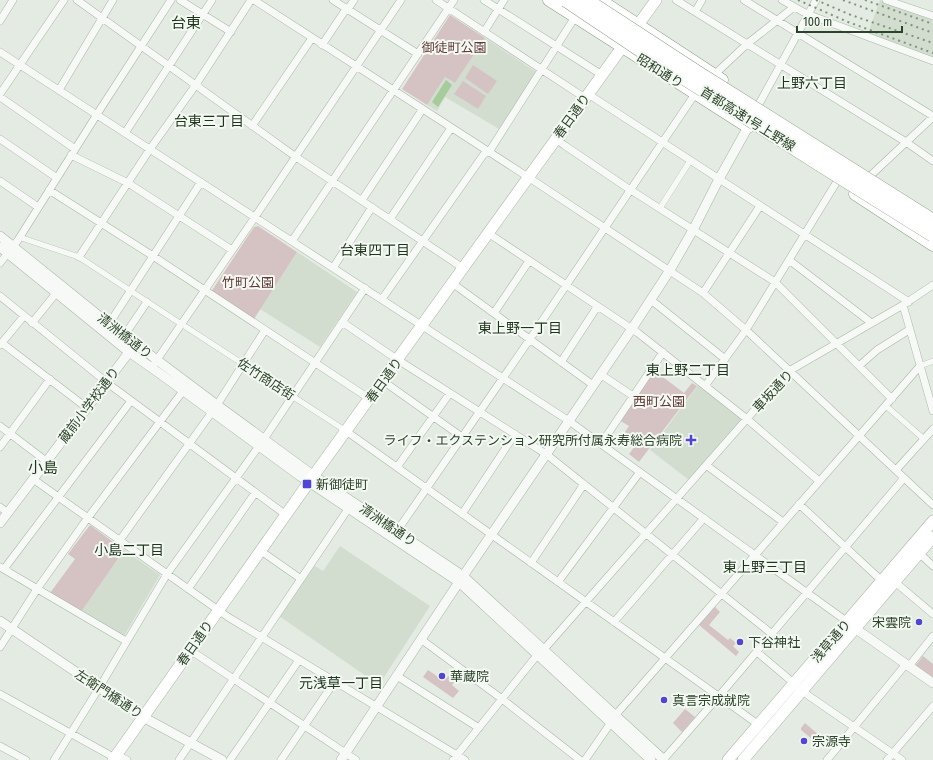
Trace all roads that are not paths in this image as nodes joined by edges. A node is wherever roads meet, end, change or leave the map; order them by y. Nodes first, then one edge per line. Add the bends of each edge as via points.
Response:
1 (14, 0) edge
2 (64, 0) edge
3 (77, 0) edge
4 (113, 0) edge
5 (171, 0) edge
6 (180, 0) edge
7 (212, 0) edge
8 (252, 0) edge
9 (333, 0) edge
10 (354, 0) edge
11 (401, 0) edge
12 (436, 0) edge
13 (454, 0) edge
14 (484, 0) edge
15 (504, 0) edge
16 (549, 0) edge
17 (566, 0) edge
18 (569, 0) edge
19 (586, 0) edge
20 (600, 0) edge
21 (656, 0) edge
22 (676, 0) edge
23 (702, 0) edge
24 (744, 0) edge
25 (782, 0) edge
26 (816, 0) edge
27 (886, 0) edge
28 (794, 7) junction
29 (448, 8) junction
30 (348, 9) junction
31 (498, 9) junction
32 (695, 12) junction
33 (203, 14) junction
34 (807, 14) junction
35 (933, 16) edge
36 (575, 17) junction
37 (102, 18) junction
38 (0, 20) edge
39 (777, 20) junction
40 (638, 25) junction
41 (380, 30) junction
42 (231, 32) junction
43 (484, 32) junction
44 (797, 33) junction
45 (312, 38) junction
46 (747, 44) junction
47 (322, 45) junction
48 (142, 47) junction
49 (557, 47) junction
50 (622, 48) junction
51 (0, 52) edge
52 (418, 54) junction
53 (933, 61) edge
54 (20, 65) junction
55 (780, 65) junction
56 (169, 66) junction
57 (356, 66) junction
58 (541, 70) junction
59 (698, 73) junction
60 (602, 75) junction
61 (714, 75) junction
62 (195, 86) junction
63 (59, 90) junction
64 (394, 91) junction
65 (695, 94) junction
66 (0, 95) edge
67 (586, 96) junction
68 (759, 104) junction
69 (422, 110) junction
70 (97, 115) junction
71 (933, 117) edge
72 (748, 121) junction
73 (252, 126) junction
74 (451, 128) junction
75 (125, 133) junction
76 (0, 139) edge
77 (556, 139) junction
78 (906, 142) junction
79 (662, 143) junction
80 (150, 149) junction
81 (73, 152) junction
82 (489, 152) junction
83 (296, 157) junction
84 (690, 161) junction
85 (933, 161) edge
86 (869, 176) junction
87 (528, 177) junction
88 (56, 178) junction
89 (719, 179) junction
90 (0, 181) edge
91 (333, 181) junction
92 (202, 182) junction
93 (836, 182) junction
94 (128, 183) junction
95 (49, 190) junction
96 (630, 190) junction
97 (362, 200) junction
98 (760, 206) junction
99 (894, 206) dead end
100 (38, 207) junction
101 (372, 207) junction
102 (660, 208) junction
103 (179, 216) junction
104 (256, 217) junction
105 (933, 217) edge
106 (390, 219) junction
107 (933, 221) edge
108 (101, 223) junction
109 (604, 228) junction
110 (693, 230) junction
111 (488, 233) junction
112 (933, 234) edge
113 (804, 235) junction
114 (0, 236) edge
115 (19, 237) junction
116 (422, 240) junction
117 (292, 241) junction
118 (933, 245) edge
119 (0, 247) edge
120 (10, 250) junction
121 (232, 250) junction
122 (729, 253) junction
123 (153, 256) junction
124 (79, 257) junction
125 (789, 260) junction
126 (0, 262) edge
127 (529, 262) junction
128 (333, 268) junction
129 (463, 268) junction
130 (670, 270) junction
131 (775, 282) junction
132 (452, 283) junction
133 (933, 285) edge
134 (565, 286) junction
135 (365, 288) junction
136 (204, 290) junction
137 (130, 291) junction
138 (57, 292) junction
139 (703, 293) junction
140 (0, 296) edge
141 (382, 299) junction
142 (651, 300) junction
143 (147, 302) junction
144 (906, 303) junction
145 (597, 307) junction
146 (494, 313) junction
147 (24, 316) junction
148 (178, 322) dead end
149 (342, 322) junction
150 (32, 323) junction
151 (108, 324) junction
152 (870, 324) junction
153 (423, 326) junction
154 (186, 327) dead end
155 (265, 330) junction
156 (631, 330) junction
157 (746, 330) junction
158 (909, 330) junction
159 (124, 336) junction
160 (530, 339) junction
161 (1, 344) edge
162 (838, 344) junction
163 (132, 348) junction
164 (663, 352) junction
165 (725, 359) junction
166 (398, 360) junction
167 (933, 361) edge
168 (561, 362) junction
169 (315, 363) junction
170 (154, 364) junction
171 (243, 364) junction
172 (859, 366) junction
173 (920, 366) junction
174 (789, 371) junction
175 (600, 374) junction
176 (502, 377) junction
177 (50, 379) junction
178 (383, 381) junction
179 (106, 382) junction
180 (593, 385) junction
181 (705, 386) junction
182 (183, 391) junction
183 (450, 393) junction
184 (633, 396) junction
185 (293, 397) junction
186 (370, 399) junction
187 (892, 399) junction
188 (131, 401) junction
189 (886, 406) junction
190 (87, 408) junction
191 (214, 408) junction
192 (479, 411) junction
193 (933, 411) edge
194 (433, 417) junction
195 (747, 419) junction
196 (569, 421) junction
197 (159, 422) junction
198 (0, 426) edge
199 (933, 430) edge
200 (346, 431) junction
201 (10, 434) junction
202 (515, 434) junction
203 (859, 436) junction
204 (462, 437) junction
205 (924, 439) junction
206 (262, 443) junction
207 (189, 444) junction
208 (601, 444) junction
209 (0, 447) edge
210 (546, 454) junction
211 (46, 461) junction
212 (706, 465) junction
213 (397, 467) junction
214 (896, 470) junction
215 (640, 472) junction
216 (235, 478) junction
217 (904, 478) junction
218 (33, 479) junction
219 (312, 479) junction
220 (819, 481) junction
221 (584, 484) junction
222 (426, 488) junction
223 (255, 493) junction
224 (58, 497) junction
225 (677, 499) junction
226 (799, 504) junction
227 (933, 505) edge
228 (0, 507) edge
229 (614, 508) junction
230 (348, 509) junction
231 (8, 513) junction
232 (462, 514) junction
233 (286, 515) junction
234 (88, 518) junction
235 (704, 518) junction
236 (933, 521) edge
237 (783, 522) junction
238 (0, 523) edge
239 (397, 531) junction
240 (646, 534) junction
241 (492, 535) junction
242 (933, 536) edge
243 (120, 540) junction
244 (845, 546) junction
245 (261, 551) junction
246 (918, 553) junction
247 (672, 555) junction
248 (754, 555) junction
249 (531, 563) junction
250 (933, 566) edge
251 (2, 568) edge
252 (167, 574) junction
253 (301, 579) junction
254 (461, 579) junction
255 (882, 581) junction
256 (558, 582) junction
257 (895, 582) junction
258 (37, 589) junction
259 (188, 589) junction
260 (722, 592) junction
261 (807, 592) junction
262 (587, 603) junction
263 (218, 610) junction
264 (933, 614) edge
265 (0, 621) edge
266 (614, 622) junction
267 (851, 625) junction
268 (12, 629) junction
269 (772, 634) junction
270 (933, 636) edge
271 (262, 637) junction
272 (422, 640) junction
273 (126, 641) junction
274 (0, 647) edge
275 (190, 650) junction
276 (757, 652) junction
277 (541, 653) junction
278 (665, 658) junction
279 (299, 660) junction
280 (908, 665) junction
281 (397, 676) junction
282 (234, 679) junction
283 (335, 681) junction
284 (933, 683) edge
285 (797, 687) junction
286 (99, 688) junction
287 (0, 694) edge
288 (719, 696) junction
289 (502, 699) junction
290 (270, 703) junction
291 (376, 706) junction
292 (933, 706) edge
293 (144, 717) junction
294 (613, 719) junction
295 (758, 725) junction
296 (304, 726) junction
297 (855, 727) junction
298 (479, 728) junction
299 (71, 733) junction
300 (191, 743) junction
301 (0, 746) edge
302 (892, 754) junction
303 (343, 756) edge
304 (118, 758) edge
305 (455, 758) edge
306 (26, 760) edge
307 (54, 760) edge
308 (179, 760) edge
309 (222, 760) edge
310 (230, 760) edge
311 (281, 760) edge
312 (356, 760) edge
313 (465, 760) edge
314 (580, 760) edge
315 (585, 760) edge
316 (651, 760) edge
317 (664, 760) edge
318 (728, 760) edge
319 (743, 760) edge
320 (827, 760) edge
321 (887, 760) edge
322 (902, 760) edge

1 - 38 street
2 - 54 street
3 - 37 street
4 - 37 street
5 - 48 street
6 - 33 street
7 - 33 street
8 - 42 street
8 - 45 street
9 - 30 street
10 - 30 street
11 - 41 street
12 - 29 street
13 - 29 street
14 - 31 street
15 - 31 street
16 - 36 highway, 昭和通り
17 - 112 highway, 首都高速1号上野線, bridge via 821,166
18 - 72 highway, bridge via 661,56
19 - 59 highway, 首都高速1号上野線, bridge
20 - 40 highway, 昭和通り
21 - 40 main road, 春日通り
22 - 32 street
23 - 32 street
24 - 39 street
25 - 28 street
26 - 34 street
27 - 35 street
28 - 34 street
28 - 39 street
29 - 43 street
29 - 52 street
30 - 41 street
30 - 47 street
31 - 43 street
31 - 49 street
32 - 46 street
33 - 42 street
33 - 56 street
34 - 44 street
34 - 53 street
36 - 49 street
36 - 50 highway, 昭和通り
37 - 48 street
37 - 63 street
39 - 44 street
39 - 46 street
40 - 50 main road, 春日通り
40 - 61 highway, 昭和通り
41 - 52 street
41 - 57 street
42 - 62 street
43 - 58 street
44 - 55 street
44 - 71 street
45 - 47 street
45 - 73 street
46 - 55 street
46 - 61 street
47 - 57 street
48 - 56 street
48 - 70 street
49 - 58 street
49 - 60 street
50 - 60 main road, 春日通り
50 - 65 highway, 昭和通り
51 - 54 street
52 - 64 street
54 - 63 street
54 - 66 street
55 - 68 street
55 - 78 street
56 - 62 street
56 - 75 street
57 - 64 street
57 - 83 street
58 - 67 street
58 - 82 street
59 - 99 highway, bridge via 773,128
59 - 107 highway, 首都高速1号上野線, bridge
60 - 67 main road, 春日通り
61 - 68 highway, 昭和通り
62 - 73 street
62 - 80 street
63 - 70 street
64 - 69 street
64 - 91 street
65 - 72 highway, 昭和通り
65 - 79 street
66 - 81 street
67 - 77 main road, 春日通り
67 - 79 street
68 - 86 highway, 昭和通り
69 - 74 street
69 - 97 street
70 - 75 street
70 - 81 street
71 - 78 street
72 - 89 street
72 - 93 highway, 昭和通り
73 - 83 street
74 - 82 street
74 - 106 street
75 - 80 street
76 - 88 street
77 - 87 main road, 春日通り
77 - 96 street
78 - 85 street
78 - 86 street
79 - 84 street
79 - 96 street
80 - 92 street
80 - 94 street
81 - 88 street
81 - 94 street
82 - 87 street
82 - 116 street via 484,154
83 - 91 street
83 - 104 street
84 - 89 street
84 - 102 street
86 - 105 highway, 昭和通り
87 - 109 street
87 - 111 main road, 春日通り
88 - 95 street
89 - 98 street
89 - 110 street
90 - 100 street
91 - 97 street
91 - 117 street
92 - 103 street
92 - 104 street
93 - 113 street
93 - 118 highway, 昭和通り
94 - 103 street
94 - 108 street
95 - 100 street
95 - 108 street
96 - 102 street
96 - 109 street
97 - 101 street
98 - 113 street
98 - 122 street
100 - 115 street
101 - 106 street
101 - 128 street
102 - 110 street
103 - 121 street
103 - 123 street
104 - 117 street
104 - 121 street
106 - 116 street
108 - 123 street
108 - 124 street
109 - 130 street
109 - 134 street
110 - 122 street
110 - 130 street
111 - 127 street
111 - 129 main road, 春日通り
113 - 125 street
113 - 144 street
114 - 120 street, 清洲橋通り
115 - 120 street
115 - 124 street
116 - 129 street
116 - 141 street
117 - 128 street
119 - 120 street, 清洲橋通り
120 - 126 street
120 - 138 street, 清洲橋通り
120 - 151 street, 清洲橋通り
121 - 136 street
122 - 131 street
122 - 139 street
123 - 136 street
123 - 137 street
124 - 137 street
125 - 131 street
125 - 152 street
127 - 134 street
127 - 146 street
128 - 135 street
129 - 132 main road, 春日通り
130 - 139 street
130 - 142 street
131 - 157 street
131 - 162 street
132 - 146 street
132 - 153 main road, 春日通り
133 - 144 street, 車坂通り
134 - 145 street
134 - 160 street
135 - 141 street
135 - 149 street
136 - 155 street
136 - 170 street
137 - 143 street
137 - 151 street
138 - 150 street
138 - 163 street, 清洲橋通り
139 - 157 street
140 - 147 street
141 - 153 street
142 - 156 street
142 - 165 street
143 - 148 street
143 - 159 street
144 - 152 street, 車坂通り
144 - 158 street
145 - 156 street
145 - 168 street
146 - 160 street
147 - 150 street
147 - 161 street
149 - 166 street
149 - 169 street
150 - 179 street
151 - 159 street, 清洲橋通り
152 - 162 street, 車坂通り
153 - 166 main road, 春日通り
153 - 176 street
154 - 171 street, 佐竹商店街
155 - 169 street
155 - 171 street
156 - 164 street
156 - 175 street
157 - 165 street
157 - 174 street
158 - 172 street via 877,350
158 - 173 street
159 - 163 street, 清洲橋通り
160 - 168 street
160 - 176 street
161 - 177 street
162 - 172 street
162 - 174 street, 車坂通り
163 - 170 street, 清洲橋通り
163 - 179 street, 蔵前小学校通り
164 - 181 street
164 - 184 street
165 - 181 street
166 - 178 main road, 春日通り
166 - 183 street
167 - 173 street
168 - 180 street
169 - 185 street
169 - 186 street
170 - 182 street, 清洲橋通り
170 - 191 street, 清洲橋通り
171 - 185 street, 佐竹商店街
171 - 191 street
172 - 187 street
173 - 187 street
173 - 193 street
174 - 195 street, 車坂通り
174 - 203 street
175 - 180 street
175 - 184 street
176 - 192 street
176 - 196 street
177 - 190 street
177 - 201 street
178 - 186 main road, 春日通り
178 - 194 street
179 - 188 street
179 - 190 street, 蔵前小学校通り
180 - 196 street
181 - 195 street
182 - 191 street, 清洲橋通り
182 - 197 street
183 - 192 street
183 - 194 street
184 - 208 street
185 - 200 street, 佐竹商店街
185 - 206 street
186 - 200 main road, 春日通り
187 - 189 street
188 - 197 street
188 - 224 street
189 - 203 street
189 - 205 street
190 - 211 street, 蔵前小学校通り
191 - 206 street, 清洲橋通り
191 - 207 street
192 - 202 street
192 - 204 street
194 - 204 street
194 - 213 street
195 - 212 street, 車坂通り
195 - 220 street
196 - 208 street
196 - 210 street
197 - 207 street
197 - 234 street
198 - 201 street
199 - 205 street
200 - 213 street
200 - 219 main road, 春日通り
201 - 209 street
201 - 211 street
202 - 210 street
202 - 232 street
203 - 214 street
203 - 220 street
204 - 222 street
205 - 214 street
206 - 216 street
206 - 219 street, 清洲橋通り
207 - 216 street
207 - 243 street
208 - 215 street
210 - 221 street
210 - 241 street
211 - 218 street, 蔵前小学校通り
212 - 225 street, 車坂通り
212 - 237 street
213 - 222 street
214 - 217 street
215 - 225 street
215 - 229 street
216 - 223 street
216 - 252 street
217 - 227 street
217 - 244 street
218 - 224 street
218 - 231 street, 蔵前小学校通り
219 - 230 street, 清洲橋通り
219 - 233 main road, 春日通り
219 - 239 street, 清洲橋通り
220 - 226 street
221 - 229 street
221 - 249 street
222 - 232 street
222 - 239 street
223 - 233 street
223 - 259 street
224 - 234 street
224 - 251 street
225 - 235 street
225 - 240 street, 車坂通り
226 - 237 street
226 - 244 street
228 - 231 street
229 - 240 street
229 - 256 street
230 - 253 street
230 - 254 street, 清洲橋通り
231 - 238 street, 蔵前小学校通り
232 - 241 street
233 - 245 main road, 春日通り
234 - 243 street
234 - 258 street
235 - 247 street
235 - 248 street
236 - 255 main road, 浅草通り
237 - 248 street
239 - 254 street, 清洲橋通り
240 - 247 street
240 - 262 street, 車坂通り
241 - 249 street
241 - 254 street
242 - 246 main road, 浅草通り
243 - 252 street
244 - 255 street
244 - 261 street
245 - 253 street
245 - 263 main road, 春日通り
246 - 250 street
246 - 257 main road, 浅草通り
247 - 260 street
247 - 266 street
248 - 260 street
248 - 261 street
249 - 256 street
251 - 258 street
252 - 259 street
252 - 273 street
253 - 271 street
254 - 272 street
254 - 277 street, 清洲橋通り
255 - 267 main road, 浅草通り
256 - 262 street
257 - 264 street
257 - 267 main road, 浅草通り
258 - 268 street
258 - 273 street
259 - 263 street
260 - 269 street
260 - 278 street
261 - 267 street
261 - 269 street
262 - 266 street
262 - 277 street, 車坂通り
263 - 271 street
263 - 275 main road, 春日通り
265 - 268 street, 左衛門橋通り
266 - 278 street
267 - 280 street
267 - 285 main road, 浅草通り
268 - 274 street
268 - 286 street, 左衛門橋通り
269 - 276 street
270 - 280 street
271 - 279 street
271 - 282 street
272 - 281 street
272 - 289 street
273 - 286 street
275 - 282 street
275 - 293 main road, 春日通り
276 - 285 street
276 - 288 street
277 - 289 street, 車坂通り
277 - 294 street, 清洲橋通り
278 - 288 street
278 - 294 street
279 - 283 street
279 - 290 street
280 - 284 street
280 - 297 street
281 - 291 street
281 - 298 street
282 - 290 street
282 - 300 street
283 - 291 street
283 - 296 street
285 - 295 main road, 浅草通り
285 - 297 street
285 - 319 main road, 浅草通り
286 - 293 street, 左衛門橋通り
286 - 299 street
287 - 299 street
288 - 295 street
288 - 317 street
289 - 298 street, 車坂通り
289 - 314 street
290 - 296 street
290 - 310 street
291 - 303 street
291 - 305 street
292 - 302 street
293 - 300 street, 左衛門橋通り
293 - 304 main road, 春日通り
294 - 315 street
294 - 316 street, 清洲橋通り
294 - 317 street, 清洲橋通り
295 - 318 main road, 浅草通り
296 - 303 street
296 - 311 street
297 - 302 street
297 - 320 street
298 - 305 street, 車坂通り
299 - 304 street
299 - 307 street
300 - 308 street
300 - 309 street, 左衛門橋通り
301 - 306 street
302 - 321 street
302 - 322 street
303 - 312 street
305 - 313 street

